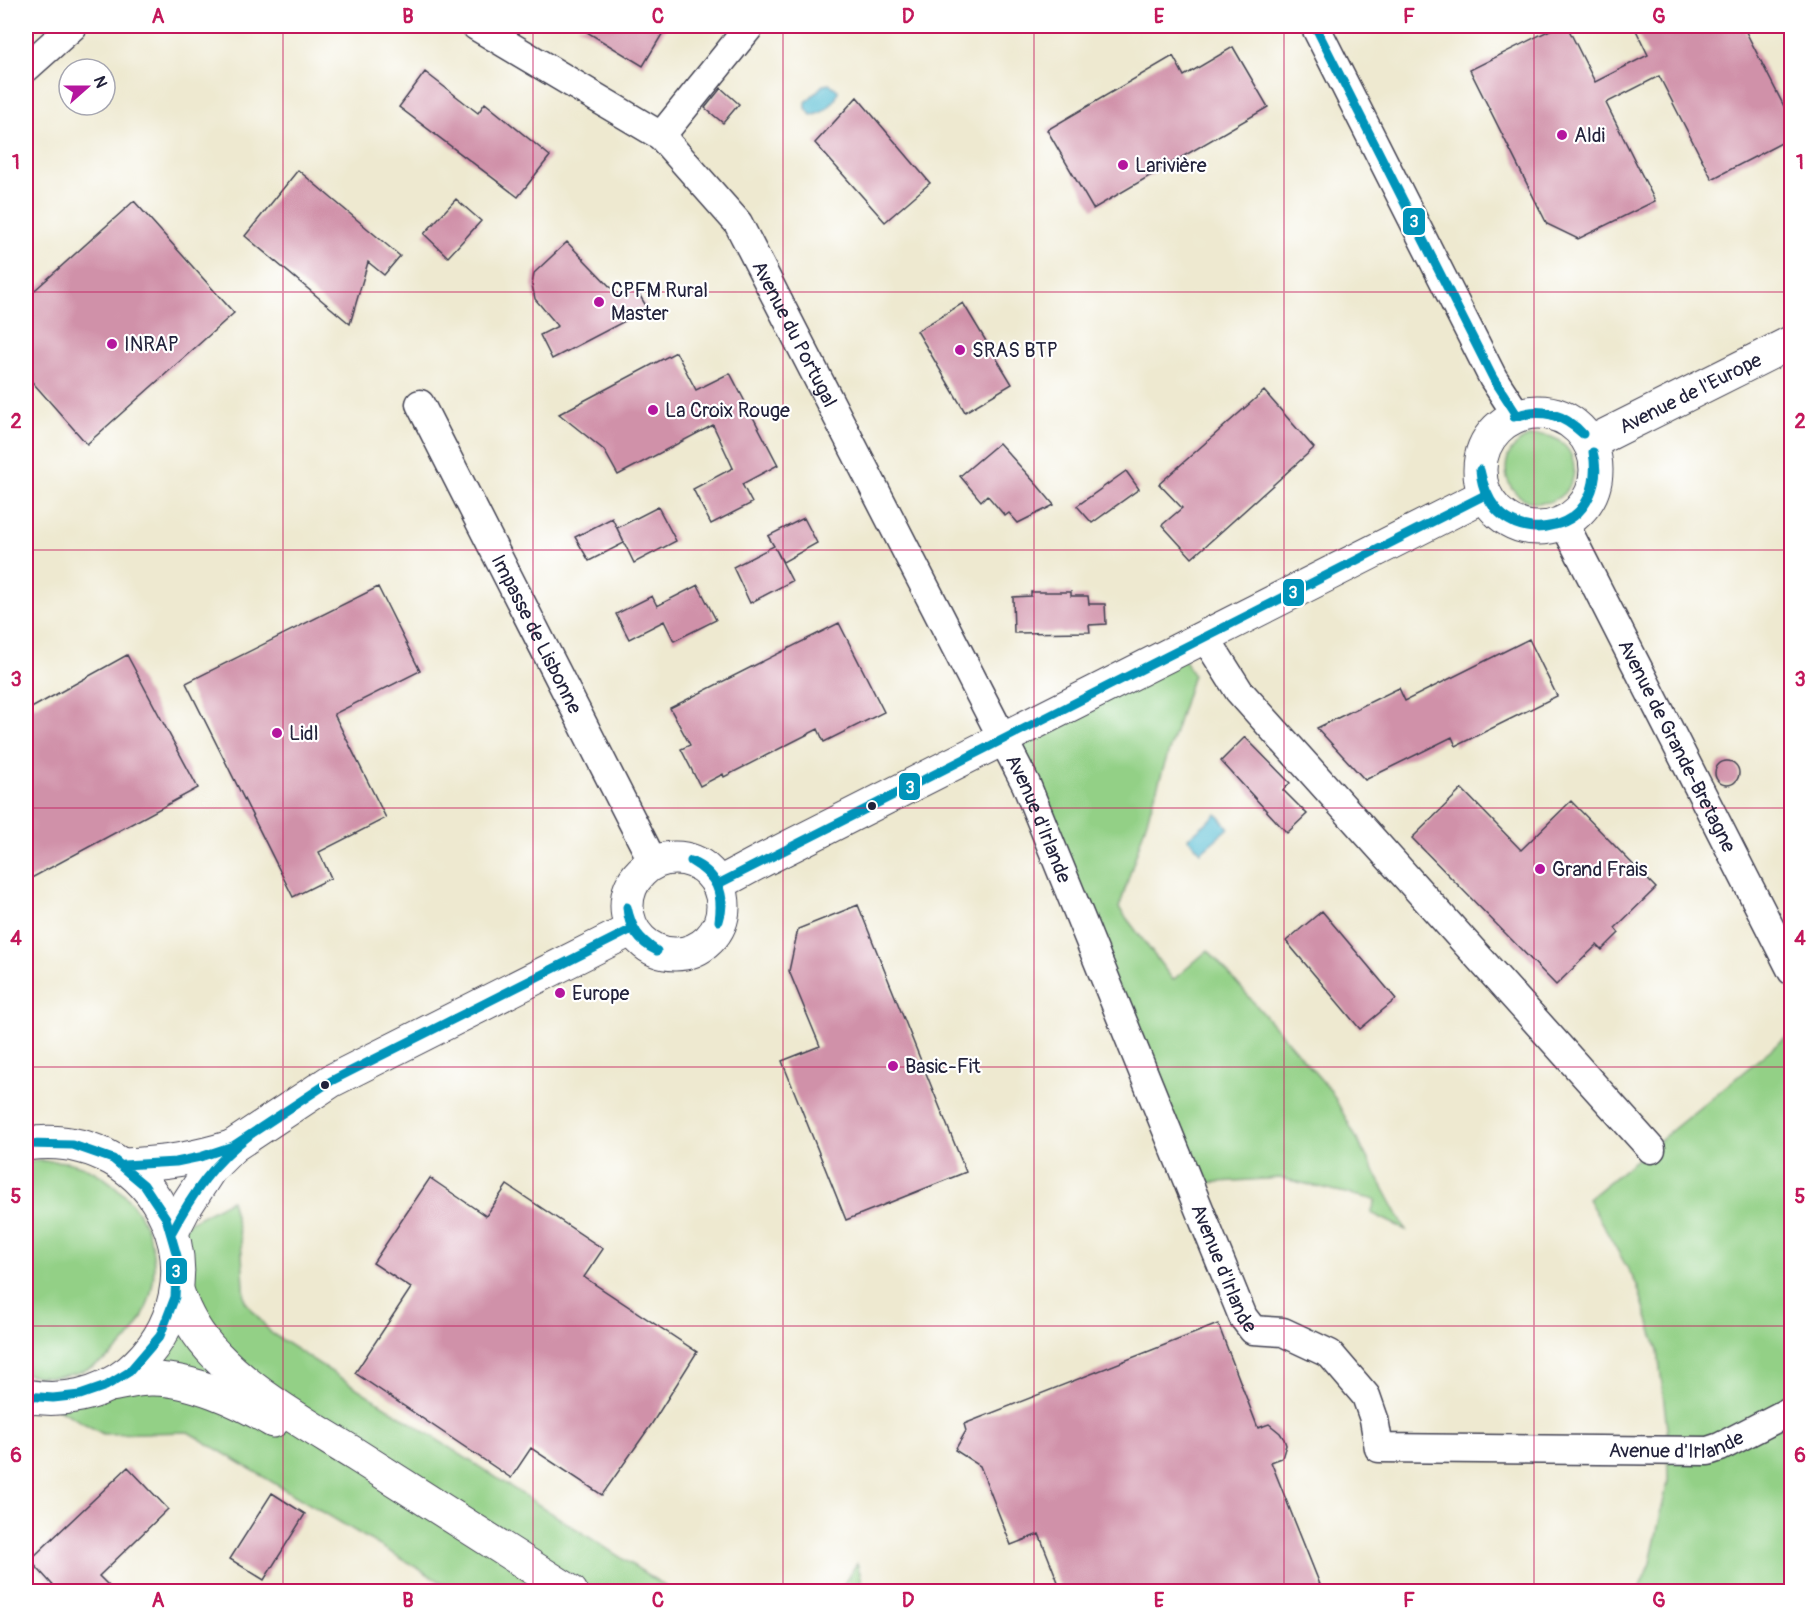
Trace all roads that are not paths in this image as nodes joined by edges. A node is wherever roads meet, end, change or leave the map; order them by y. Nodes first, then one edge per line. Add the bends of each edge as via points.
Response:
1 (73, 26) edge
2 (476, 26) edge
3 (750, 26) edge
4 (1315, 26) edge
5 (26, 68) edge
6 (661, 136) junction
7 (1791, 342) edge
8 (420, 404) dead end
9 (1517, 416) junction
10 (1590, 444) junction
11 (1485, 495) junction
12 (1564, 524) junction
13 (1205, 637) junction
14 (1004, 738) junction
15 (653, 862) junction
16 (718, 884) junction
17 (632, 929) junction
18 (1791, 971) edge
19 (32, 1138) edge
20 (233, 1146) junction
21 (1651, 1149) dead end
22 (124, 1165) junction
23 (172, 1232) junction
24 (177, 1290) junction
25 (110, 1385) junction
26 (30, 1401) edge
27 (1791, 1410) edge
28 (544, 1592) edge
29 (571, 1592) edge

1 - 5 street
2 - 6 street, Avenue du Portugal
3 - 6 street
4 - 9 street via 1492,378
6 - 14 street, Avenue du Portugal via 738,223
7 - 10 main road, Avenue de l'Europe
8 - 15 street, Impasse de Lisbonne
9 - 10 main road via 1551,413 1567,419
9 - 11 main road via 1500,425 1484,449 1480,477
10 - 12 main road via 1596,461 1596,480 1590,498
11 - 12 main road via 1510,522 1528,528
11 - 13 main road
12 - 18 street, Avenue de Grande-Bretagne
13 - 14 main road
13 - 21 street via 1239,691
14 - 16 main road
14 - 27 street, Avenue d'Irlande via 1243,1317 1253,1330 1282,1332 1330,1354 1366,1396 1379,1448 1707,1451 1720,1448
15 - 16 main road via 683,858 697,863
15 - 17 main road via 640,872 627,899
16 - 17 main road via 723,914 714,934 698,949 676,954 654,950
17 - 20 main road via 331,1081
19 - 22 main road via 72,1143 99,1151
20 - 22 main road via 176,1162
20 - 23 main road via 210,1169
22 - 23 main road via 153,1194
23 - 24 main road via 178,1265
24 - 25 main road via 158,1341 143,1360
24 - 29 main road via 195,1330 216,1356 244,1380 297,1418
25 - 26 main road via 64,1399
25 - 28 main road via 151,1379 182,1382 259,1412

